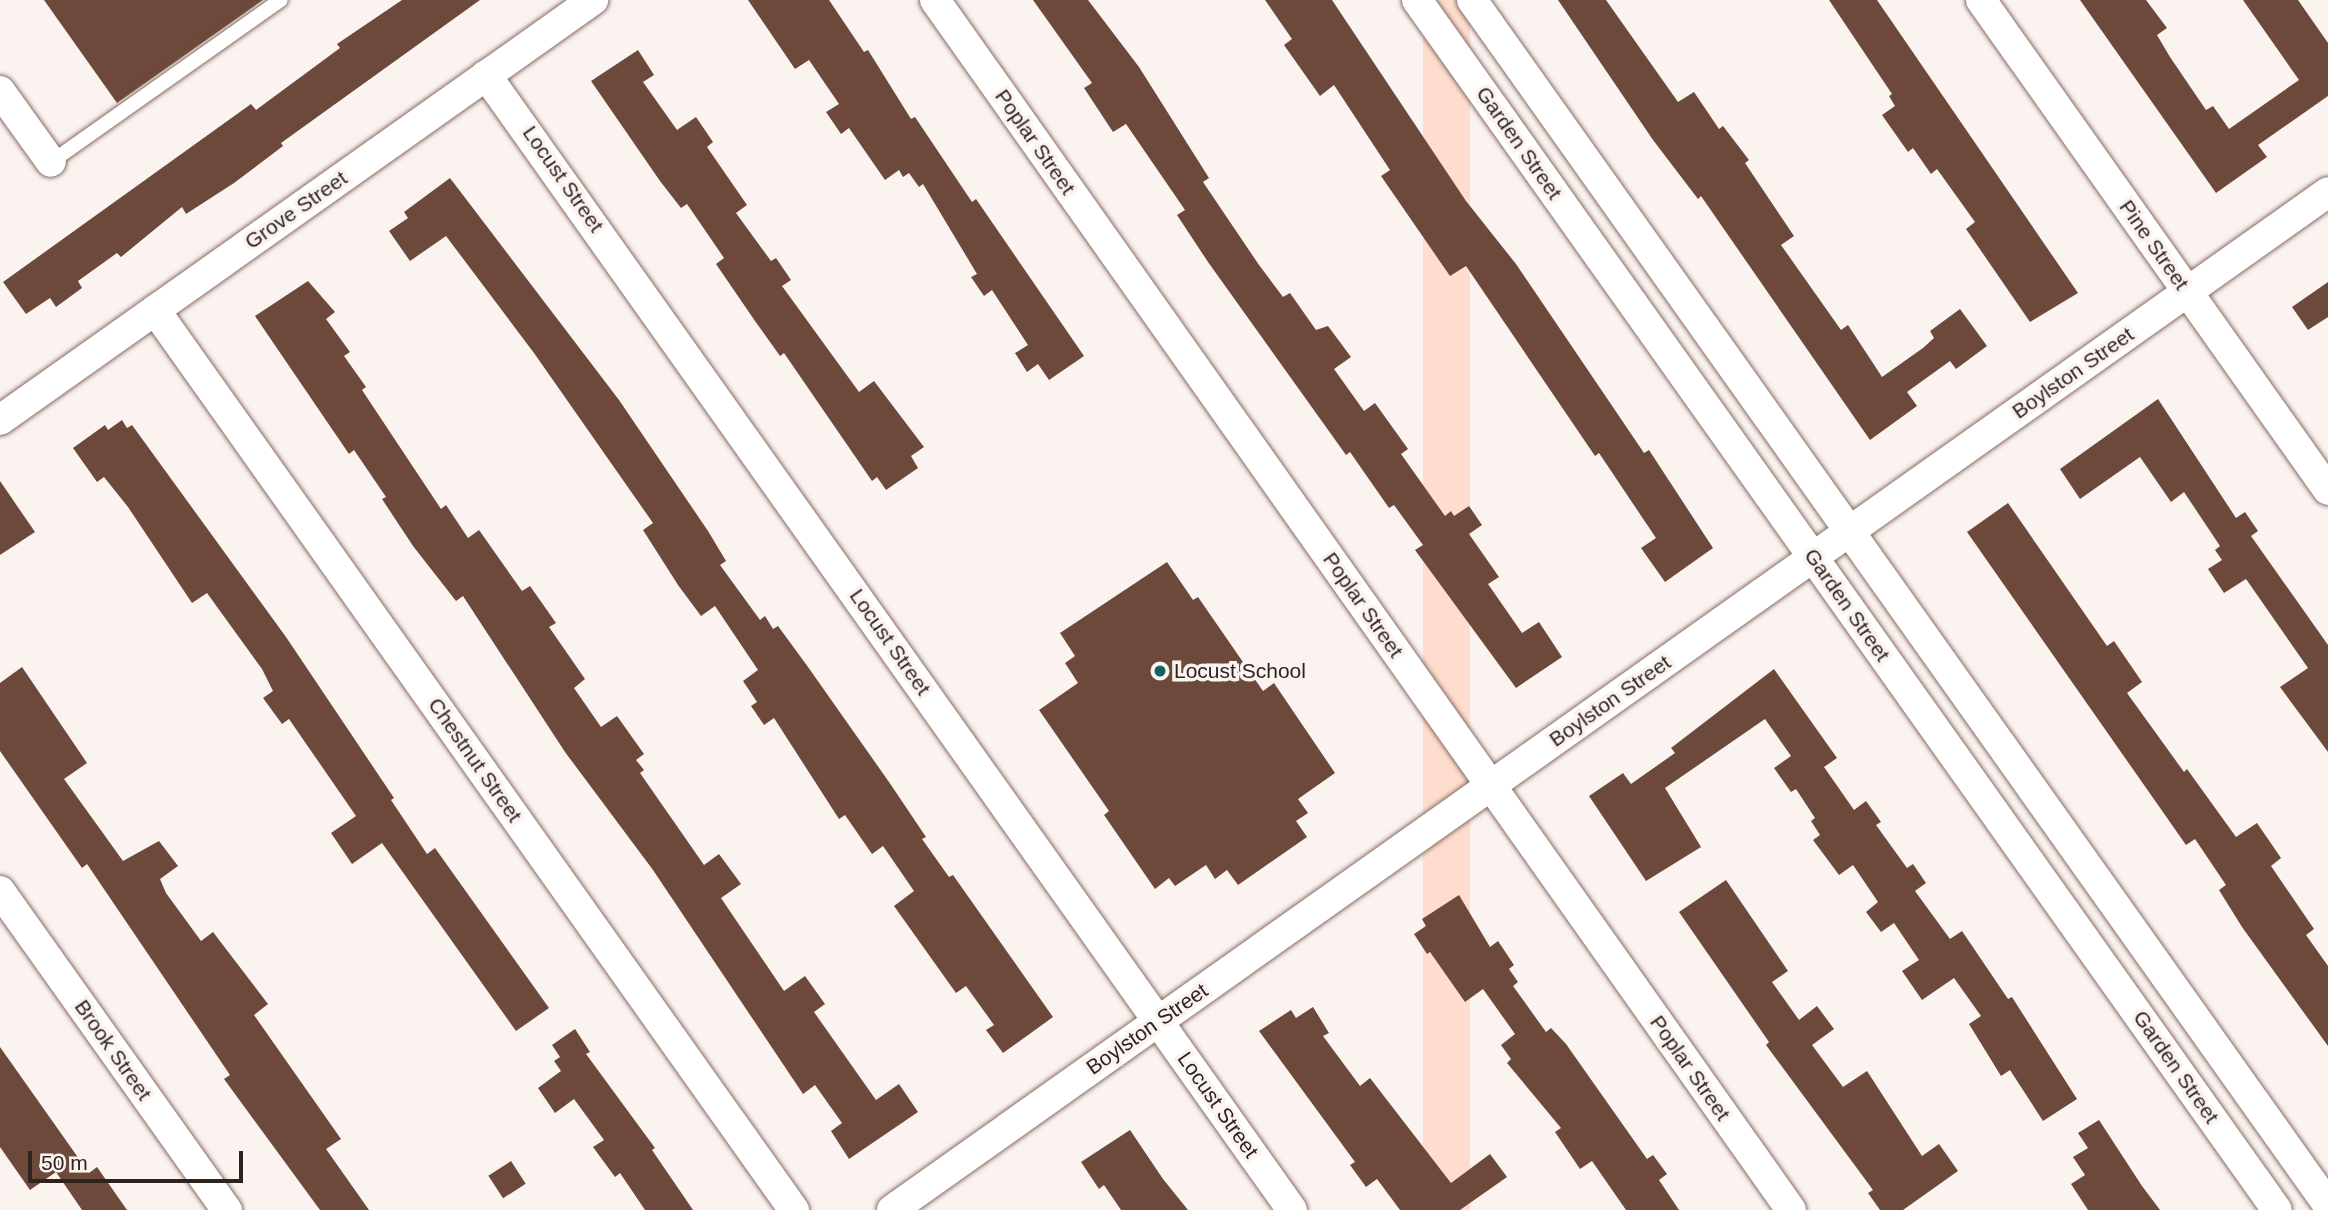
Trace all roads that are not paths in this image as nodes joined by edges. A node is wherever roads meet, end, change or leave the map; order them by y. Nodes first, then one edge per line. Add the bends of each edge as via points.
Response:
1 (282, 0) edge
2 (593, 0) edge
3 (935, 0) edge
4 (1417, 0) edge
5 (1472, 0) edge
6 (1981, 0) edge
7 (486, 75) junction
8 (0, 91) edge
9 (51, 162) joint
10 (2328, 192) edge
11 (1634, 228) junction
12 (1599, 256) junction
13 (2188, 292) junction
14 (155, 310) junction
15 (0, 420) edge
16 (2328, 490) edge
17 (1850, 530) junction
18 (1813, 557) junction
19 (1490, 786) junction
20 (0, 891) edge
21 (2163, 972) junction
22 (2127, 999) junction
23 (1158, 1021) junction
24 (2328, 1205) edge
25 (227, 1210) edge
26 (794, 1210) edge
27 (892, 1210) edge
28 (1292, 1210) edge
29 (1791, 1210) edge
30 (2277, 1210) edge

1 - 9 lane
2 - 7 street, Grove Street
3 - 19 street, Poplar Street
4 - 12 street, Garden Street
5 - 11 street, Garden Street
6 - 13 street, Pine Street
7 - 14 street, Grove Street
7 - 23 street, Locust Street
8 - 9 street
10 - 13 street, Boylston Street
11 - 12 street
11 - 17 street, Garden Street
12 - 18 street, Garden Street
13 - 16 street, Pine Street
13 - 17 street, Boylston Street
14 - 15 street, Grove Street
14 - 26 street, Chestnut Street
17 - 18 street, Boylston Street
17 - 21 street, Garden Street
18 - 19 street, Boylston Street
18 - 22 street, Garden Street
19 - 23 street, Boylston Street
19 - 29 street, Poplar Street
20 - 25 street, Brook Street
21 - 22 street
21 - 24 street, Garden Street
22 - 30 street, Garden Street
23 - 27 street, Boylston Street
23 - 28 street, Locust Street

